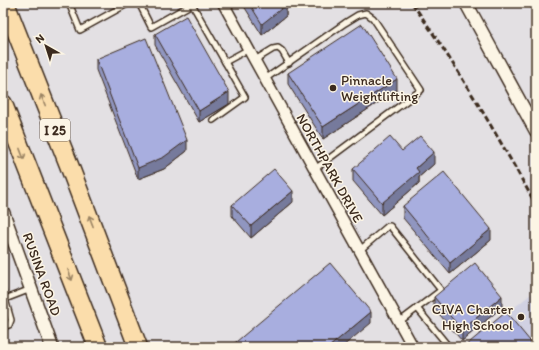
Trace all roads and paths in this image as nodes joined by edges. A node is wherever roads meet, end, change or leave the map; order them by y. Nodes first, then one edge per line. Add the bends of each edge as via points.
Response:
1 (5, 3) edge
2 (69, 3) edge
3 (129, 3) edge
4 (139, 3) edge
5 (223, 3) edge
6 (466, 3) edge
7 (249, 49) junction
8 (255, 60) junction
9 (225, 62) junction
10 (289, 62) junction
11 (266, 79) junction
12 (3, 104) edge
13 (214, 120) dead end
14 (536, 131) edge
15 (315, 169) junction
16 (3, 212) edge
17 (360, 250) junction
18 (104, 257) junction
19 (31, 289) junction
20 (3, 292) edge
21 (4, 299) edge
22 (417, 308) junction
23 (399, 322) junction
24 (3, 327) edge
25 (52, 347) edge
26 (98, 347) edge
27 (138, 347) edge
28 (146, 347) edge
29 (413, 347) edge
30 (449, 347) edge

18 -> 1 highway, I 25
2 - 3 lane via 80,30
4 - 9 lane via 151,27 192,4
5 - 7 street, NORTHPARK DRIVE
6 - 14 street
7 - 8 street, NORTHPARK DRIVE
7 - 9 lane
8 - 10 lane via 278,48
8 - 11 street, NORTHPARK DRIVE
9 - 13 lane via 245,97
10 - 11 lane
10 - 15 lane via 345,23 366,13 373,18 421,90
11 - 15 street, NORTHPARK DRIVE
12 -> 26 highway
15 - 17 street, NORTHPARK DRIVE
16 - 19 street, RUSINA ROAD
17 - 22 lane via 390,226 440,289
17 - 23 street, NORTHPARK DRIVE
18 - 27 highway, I 25
18 - 28 highway
19 - 21 lane
19 - 25 street, RUSINA ROAD
20 - 21 lane
21 - 24 lane via 11,320 9,325
22 - 23 lane
22 - 30 lane
23 - 29 street, NORTHPARK DRIVE

